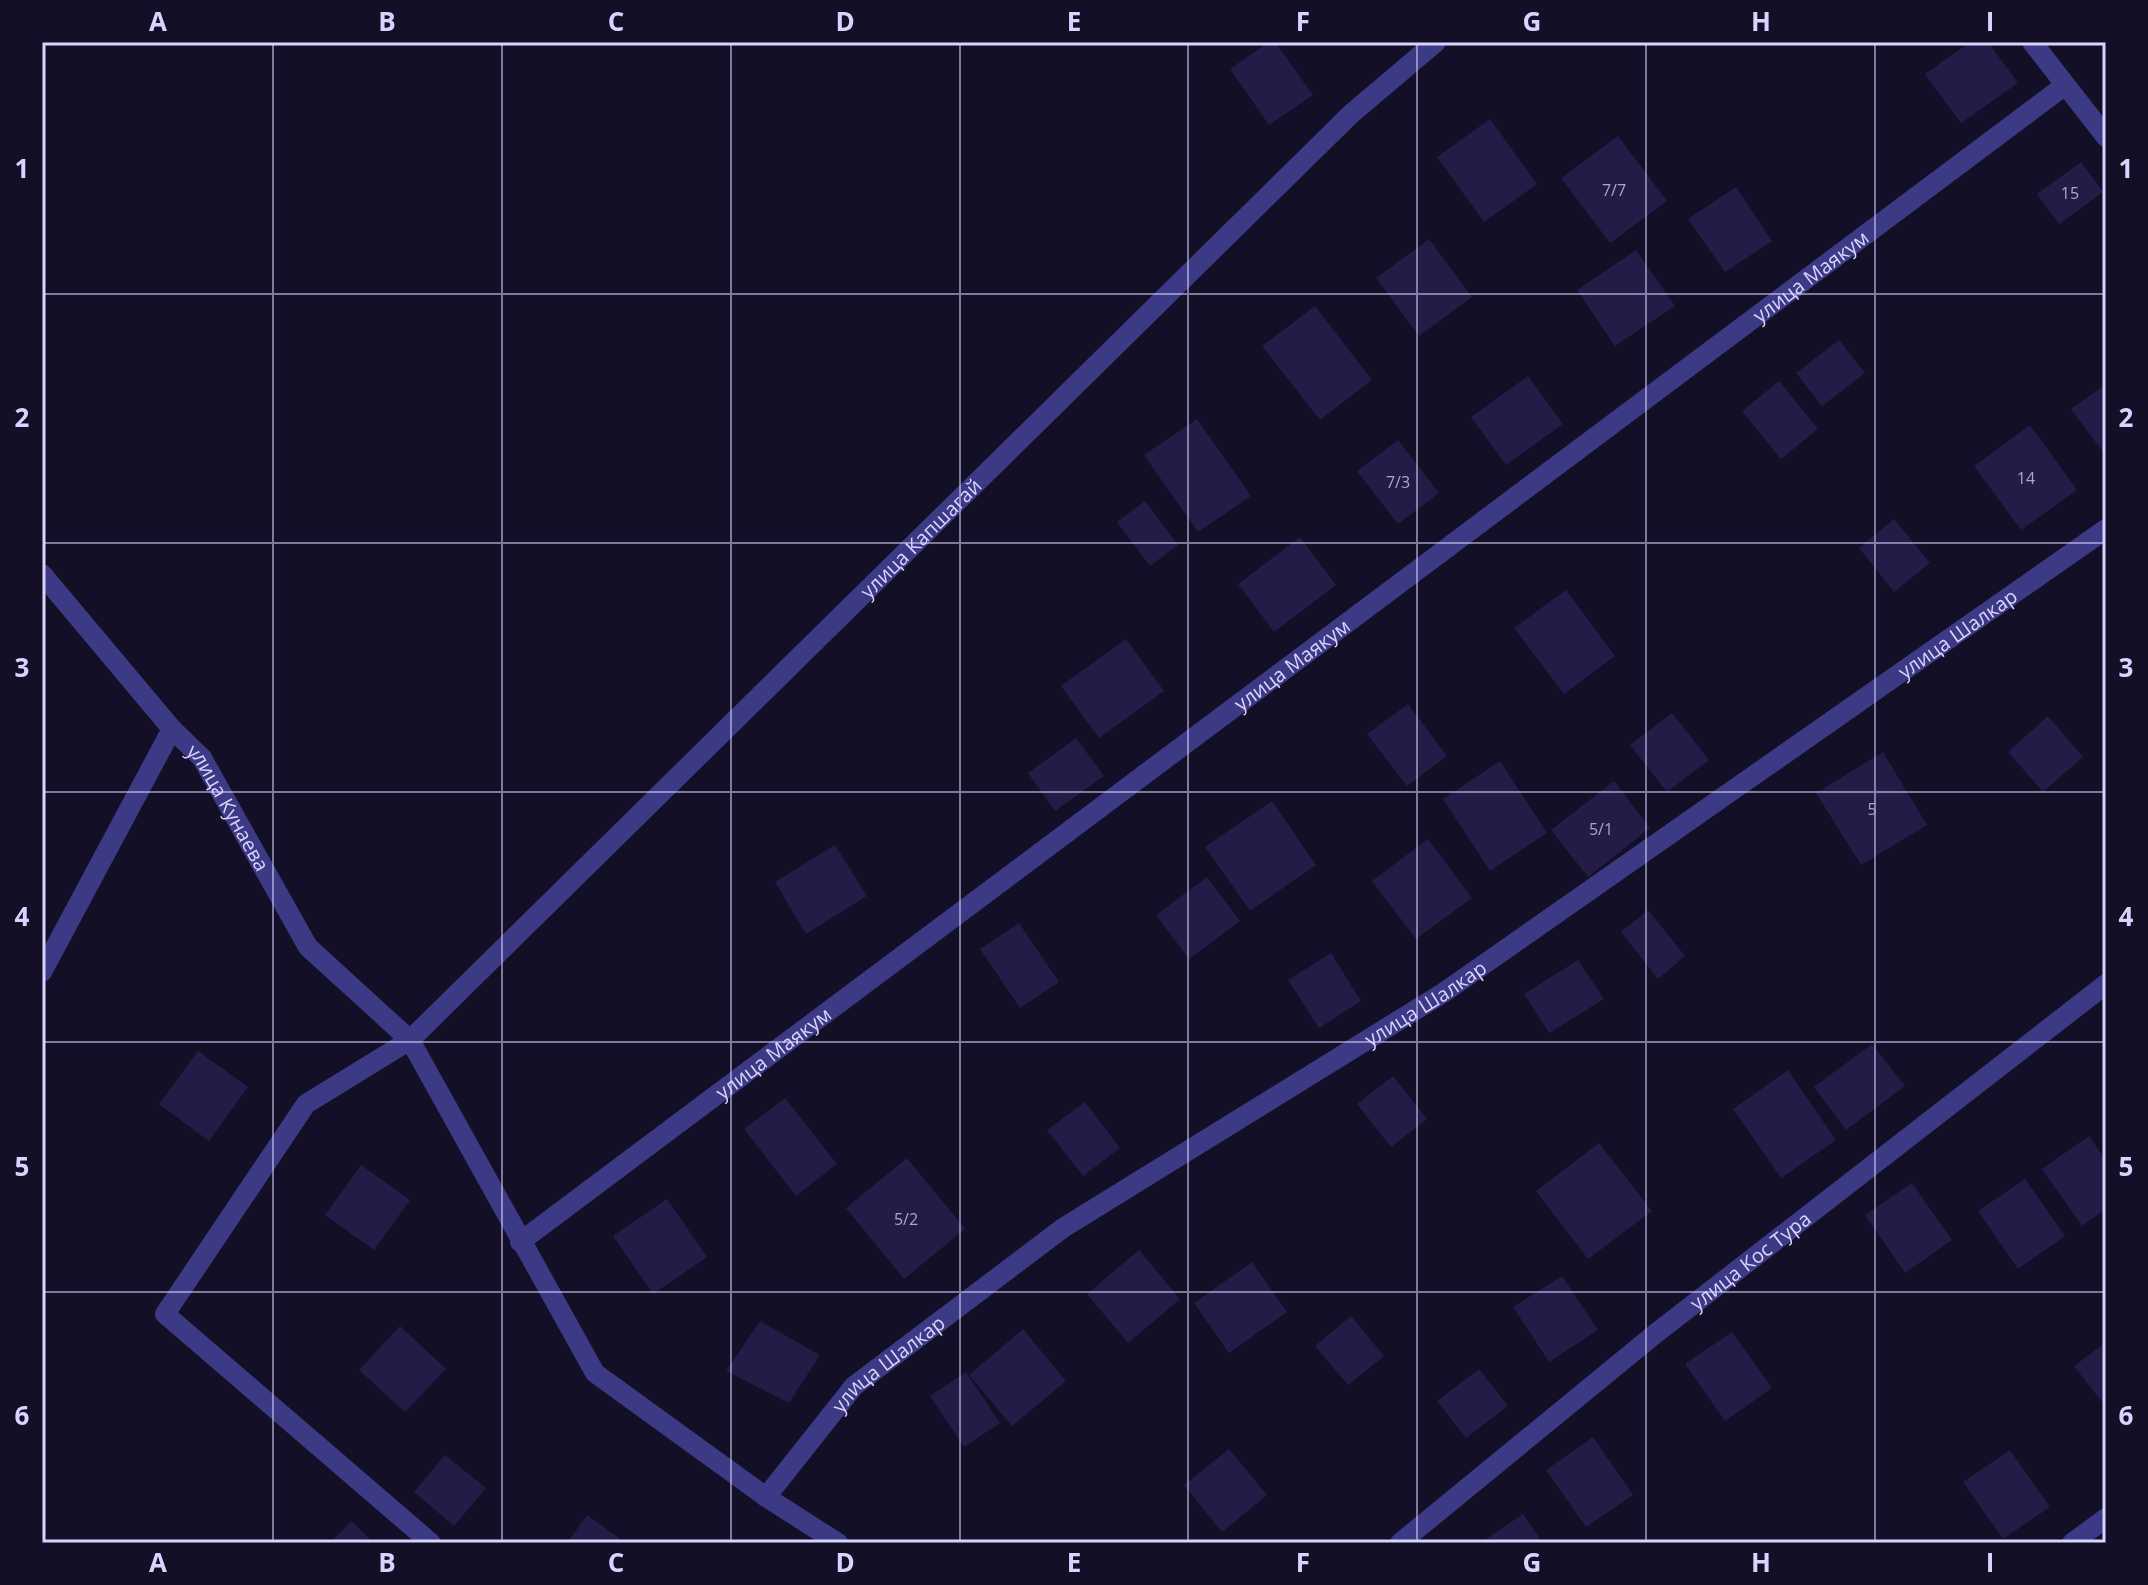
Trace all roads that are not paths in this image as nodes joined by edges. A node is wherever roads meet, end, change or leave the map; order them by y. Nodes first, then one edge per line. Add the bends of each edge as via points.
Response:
1 (1436, 42) edge
2 (2032, 42) edge
3 (2064, 86) junction
4 (2106, 137) edge
5 (2106, 529) edge
6 (42, 574) edge
7 (172, 729) junction
8 (42, 972) edge
9 (2106, 984) edge
10 (410, 1040) junction
11 (520, 1242) junction
12 (766, 1497) junction
13 (2106, 1518) edge
14 (431, 1543) edge
15 (838, 1543) edge
16 (1400, 1543) edge
17 (2072, 1543) edge

1 - 10 street, улица Капшагай via 1351,114
2 - 3 street
3 - 4 street
3 - 11 street, улица Маякум
5 - 12 street, улица Шалкар via 1443,993 1063,1228 854,1386
6 - 7 street, улица Кунаева
7 - 8 street
7 - 10 street, улица Кунаева via 202,758 308,947
9 - 16 street, улица Кос Тура via 1655,1334
10 - 11 street, улица Кунаева
10 - 14 street, улица Капшагай via 306,1104 165,1314
11 - 12 street, улица Кунаева via 595,1373
12 - 15 street, улица Кунаева
13 - 17 street

